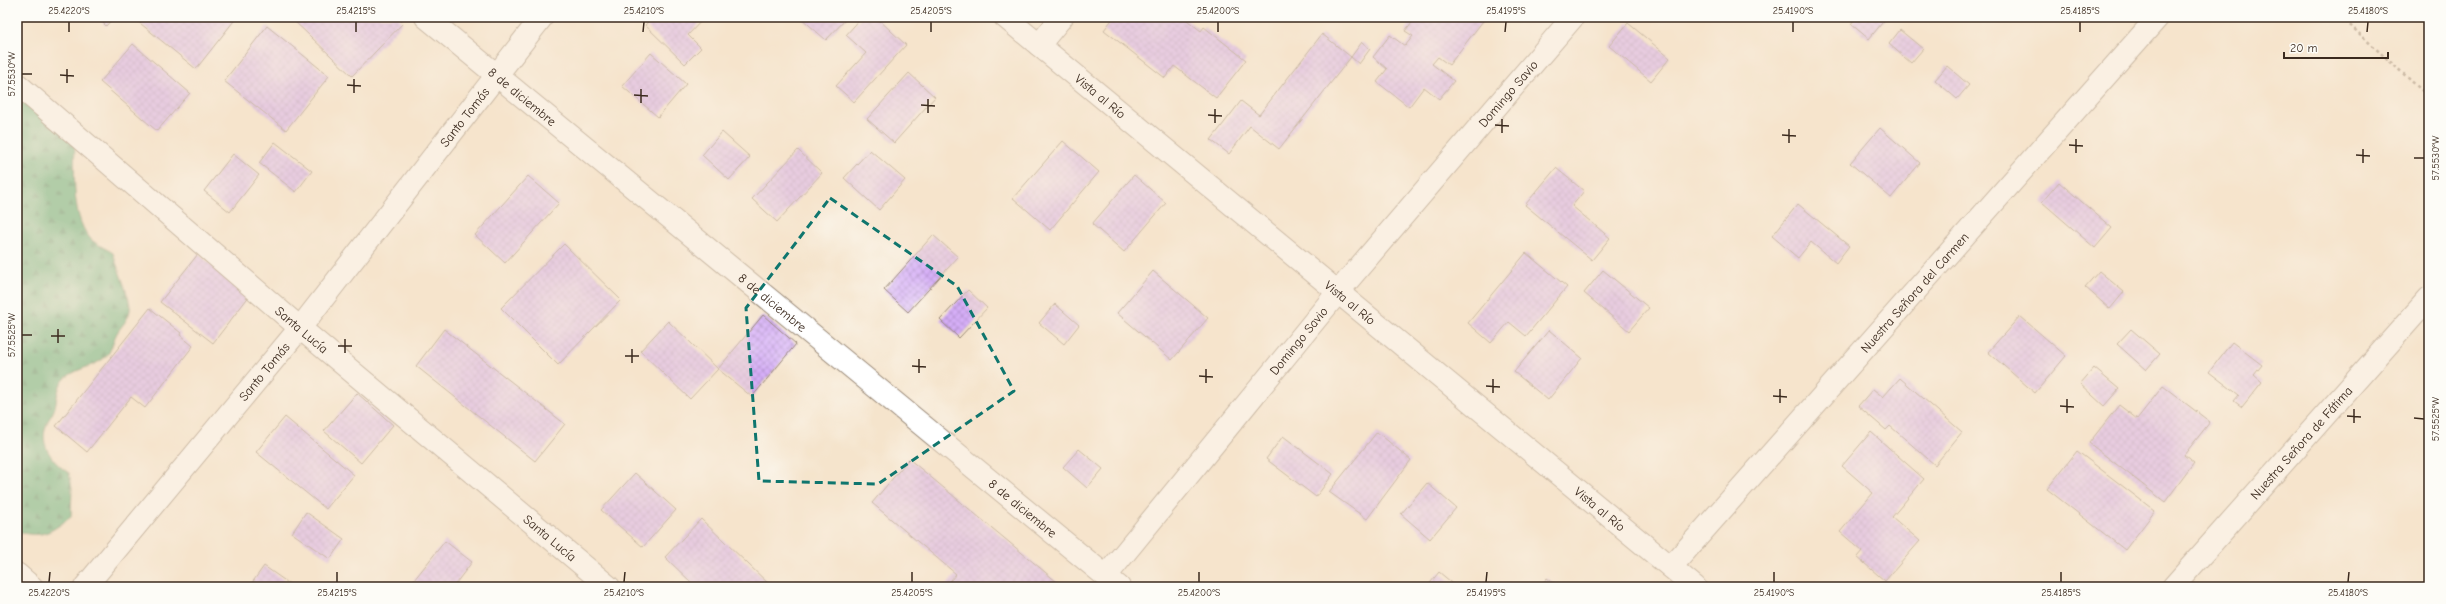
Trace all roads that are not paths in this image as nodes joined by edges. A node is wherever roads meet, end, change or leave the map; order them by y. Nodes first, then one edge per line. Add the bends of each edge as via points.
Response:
1 (426, 17) edge
2 (542, 17) edge
3 (1005, 17) edge
4 (1062, 17) edge
5 (1573, 17) edge
6 (2158, 17) edge
7 (1039, 45) junction
8 (495, 75) junction
9 (17, 84) edge
10 (1338, 292) junction
11 (2429, 298) edge
12 (300, 328) junction
13 (1671, 567) junction
14 (17, 574) edge
15 (1112, 582) edge
16 (32, 587) edge
17 (85, 587) edge
18 (609, 587) edge
19 (1695, 587) edge
20 (2173, 587) edge

1 - 8 street, 8 de diciembre
2 - 8 street, Santo Tomás
3 - 7 street, Vista al Río
4 - 7 street
5 - 10 street, Domingo Savio
6 - 13 street, Nuestra Señora del Carmen
7 - 10 street, Vista al Río
8 - 12 street, Santo Tomás
8 - 15 street, 8 de diciembre
9 - 12 street, Santa Lucía
10 - 13 street, Vista al Río
10 - 15 street, Domingo Savio
11 - 20 street, Nuestra Señora de Fátima
12 - 17 street, Santo Tomás
12 - 18 street, Santa Lucía
13 - 19 street, Vista al Río
14 - 16 street

